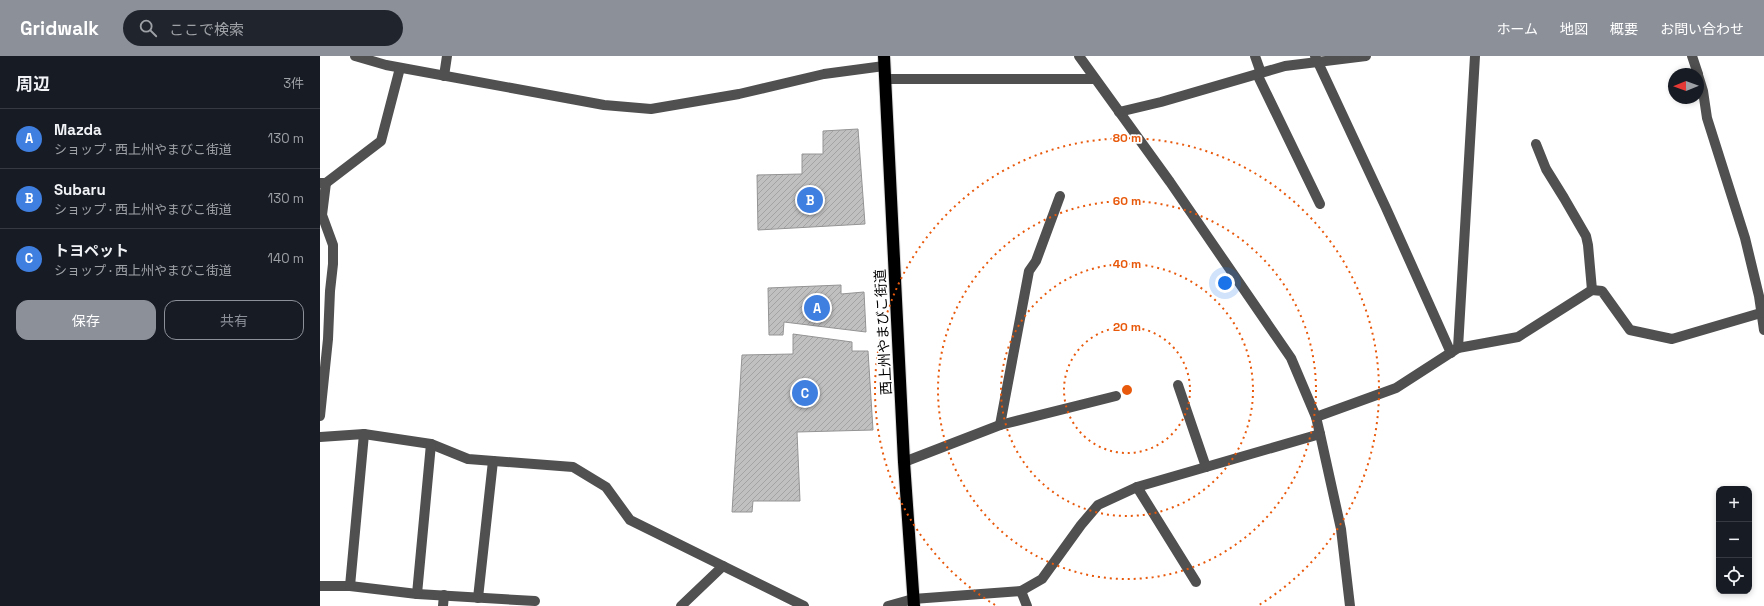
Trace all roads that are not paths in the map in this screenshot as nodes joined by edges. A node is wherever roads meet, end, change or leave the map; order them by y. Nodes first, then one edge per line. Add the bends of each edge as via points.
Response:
1 (355, 56) edge
2 (447, 56) edge
3 (1078, 56) edge
4 (1255, 56) edge
5 (1366, 56) edge
6 (1475, 56) edge
7 (1692, 56) edge
8 (1316, 59) edge
9 (884, 61) edge
10 (400, 68) junction
11 (1696, 68) edge
12 (1259, 74) junction
13 (444, 76) junction
14 (885, 79) junction
15 (1095, 79) junction
16 (1704, 98) edge
17 (1119, 112) junction
18 (1536, 144) dead end
19 (323, 183) edge
20 (1060, 196) dead end
21 (1320, 204) dead end
22 (1592, 290) junction
23 (325, 291) edge
24 (1762, 312) edge
25 (1764, 330) edge
26 (1454, 350) junction
27 (1178, 386) dead end
28 (1116, 396) dead end
29 (320, 416) edge
30 (1316, 417) junction
31 (1000, 425) junction
32 (364, 434) junction
33 (1320, 434) junction
34 (320, 437) edge
35 (431, 444) junction
36 (493, 461) junction
37 (904, 462) junction
38 (1206, 467) junction
39 (1137, 486) junction
40 (723, 566) junction
41 (1196, 582) dead end
42 (320, 586) edge
43 (350, 586) junction
44 (1021, 591) junction
45 (417, 594) junction
46 (444, 595) junction
47 (478, 598) junction
48 (535, 601) dead end
49 (913, 603) edge
50 (443, 606) edge
51 (681, 606) edge
52 (804, 606) edge
53 (888, 606) edge
54 (1027, 606) edge
55 (1350, 606) edge

1 - 10 street
2 - 13 street
3 - 15 street
4 - 12 street
5 - 8 street
6 - 26 street
7 - 11 street
8 - 12 street
8 - 26 street
9 - 13 street via 739,94 651,109 604,105
9 - 14 highway, 西上州やまびこ街道
10 - 13 street
10 - 19 street via 381,141
12 - 17 street
12 - 21 street
14 - 15 street
14 - 37 highway, 西上州やまびこ街道
15 - 17 street
16 - 24 street via 1707,118 1745,238
17 - 30 street via 1291,358
18 - 22 street via 1546,169 1586,236
19 - 23 street via 322,215 334,245 334,264
20 - 31 street via 1036,261 1029,271
22 - 24 street via 1602,291 1630,330 1672,339
22 - 26 street via 1518,337
23 - 29 street via 328,339
24 - 25 street
26 - 30 street via 1396,388
27 - 38 street
28 - 31 street
30 - 33 street
31 - 37 street
32 - 34 street
32 - 35 street
32 - 43 street
33 - 38 street
33 - 55 street via 1341,529
35 - 36 street via 468,459
35 - 45 street
36 - 40 street via 573,467 606,487 630,520
36 - 47 street
37 - 49 highway, 西上州やまびこ街道
38 - 39 street
39 - 41 street
39 - 44 street via 1098,505 1042,579
40 - 51 street
40 - 52 street
42 - 43 street
43 - 45 street
44 - 49 street
44 - 54 street
45 - 46 street
46 - 47 street
46 - 50 street
47 - 48 street
49 - 53 street

